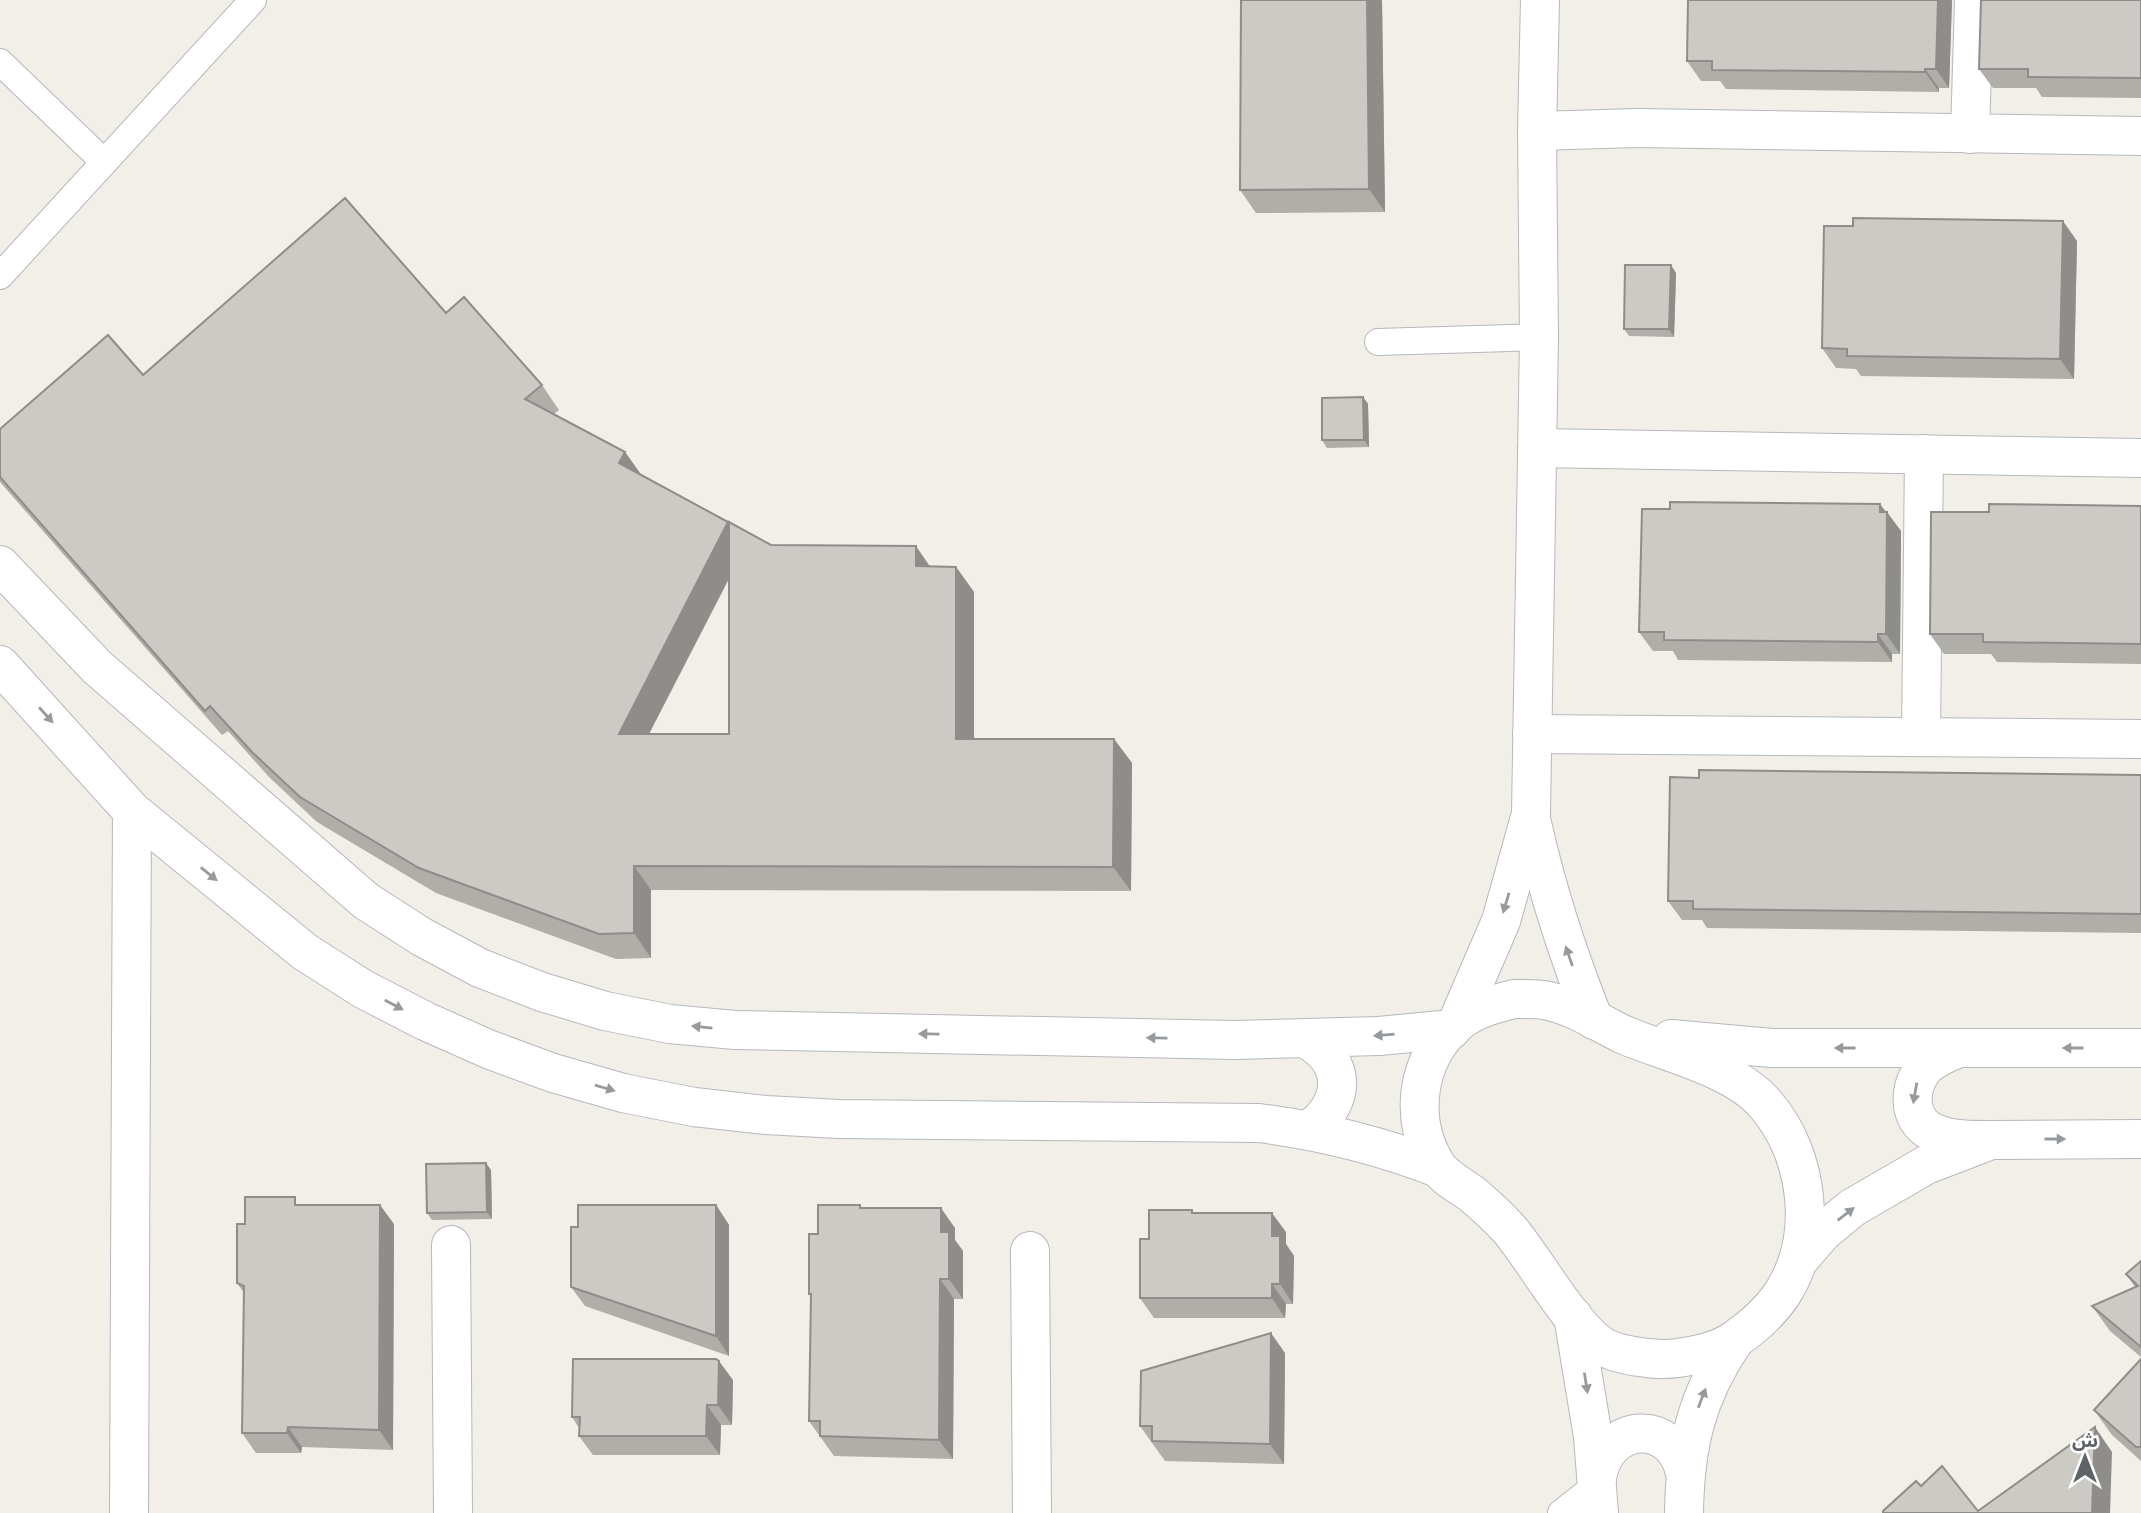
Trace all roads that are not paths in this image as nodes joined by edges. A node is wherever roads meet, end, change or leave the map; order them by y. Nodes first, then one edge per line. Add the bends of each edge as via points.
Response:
1 (253, 0) edge
2 (1540, 0) edge
3 (1974, 0) edge
4 (0, 62) edge
5 (1537, 131) junction
6 (1970, 135) junction
7 (2141, 136) edge
8 (104, 162) junction
9 (0, 276) edge
10 (1539, 338) junction
11 (1378, 342) dead end
12 (1537, 447) junction
13 (1924, 454) junction
14 (2141, 457) edge
15 (0, 565) edge
16 (0, 665) edge
17 (1532, 734) junction
18 (1921, 737) junction
19 (2141, 739) edge
20 (132, 811) junction
21 (1531, 814) junction
22 (1454, 1026) junction
23 (1608, 1026) junction
24 (1306, 1039) junction
25 (1959, 1048) junction
26 (2141, 1048) edge
27 (1309, 1130) junction
28 (2141, 1139) edge
29 (1991, 1140) junction
30 (1438, 1168) junction
31 (451, 1245) dead end
32 (1030, 1251) dead end
33 (1798, 1261) junction
34 (1573, 1316) junction
35 (1734, 1341) junction
36 (1685, 1473) junction
37 (1597, 1495) edge
38 (129, 1513) edge
39 (453, 1513) edge
40 (1032, 1513) edge
41 (1561, 1513) edge
42 (1684, 1513) edge

1 - 8 lane
2 - 5 street
3 - 6 street
4 - 8 lane
5 - 6 street via 1637,128
5 - 10 street
6 - 7 street
8 - 9 lane
10 - 11 lane
10 - 12 street
12 - 13 street
12 - 17 street
13 - 14 street
13 - 18 street
24 -> 15 street via 735,1030 605,1012 542,992 480,968 366,901 97,667
16 -> 20 street
17 - 18 street
17 - 21 street
18 - 19 street
20 -> 27 street via 305,952 363,989 488,1049 623,1093 694,1107 839,1119 1259,1123
20 - 38 street
21 -> 22 street via 1501,921
23 -> 21 street via 1574,970 1556,919
22 - 23 street via 1483,1007 1514,999 1546,1000
22 -> 24 street
22 - 30 street via 1422,1076 1418,1109 1424,1140
25 -> 23 street via 1772,1048 1696,1042
23 - 33 street via 1729,1076 1765,1104 1788,1139 1802,1178 1805,1220
24 - 27 street via 1329,1058 1337,1085 1334,1104
26 -> 25 street
25 -> 29 street via 1925,1067 1915,1084 1915,1113 1926,1128 1941,1135
27 - 30 street via 1358,1140
29 -> 28 street
33 -> 29 street via 1852,1208 1926,1165
30 - 34 street via 1509,1229
31 - 39 street
32 - 40 street
33 - 35 street via 1776,1302
34 - 35 street via 1601,1345 1633,1356 1668,1360 1703,1354
34 -> 37 street via 1585,1377
36 -> 35 street via 1699,1405
36 - 37 street via 1673,1447 1660,1438 1631,1435 1606,1450 1599,1464
36 - 42 street
37 - 41 lane via 1589,1491

